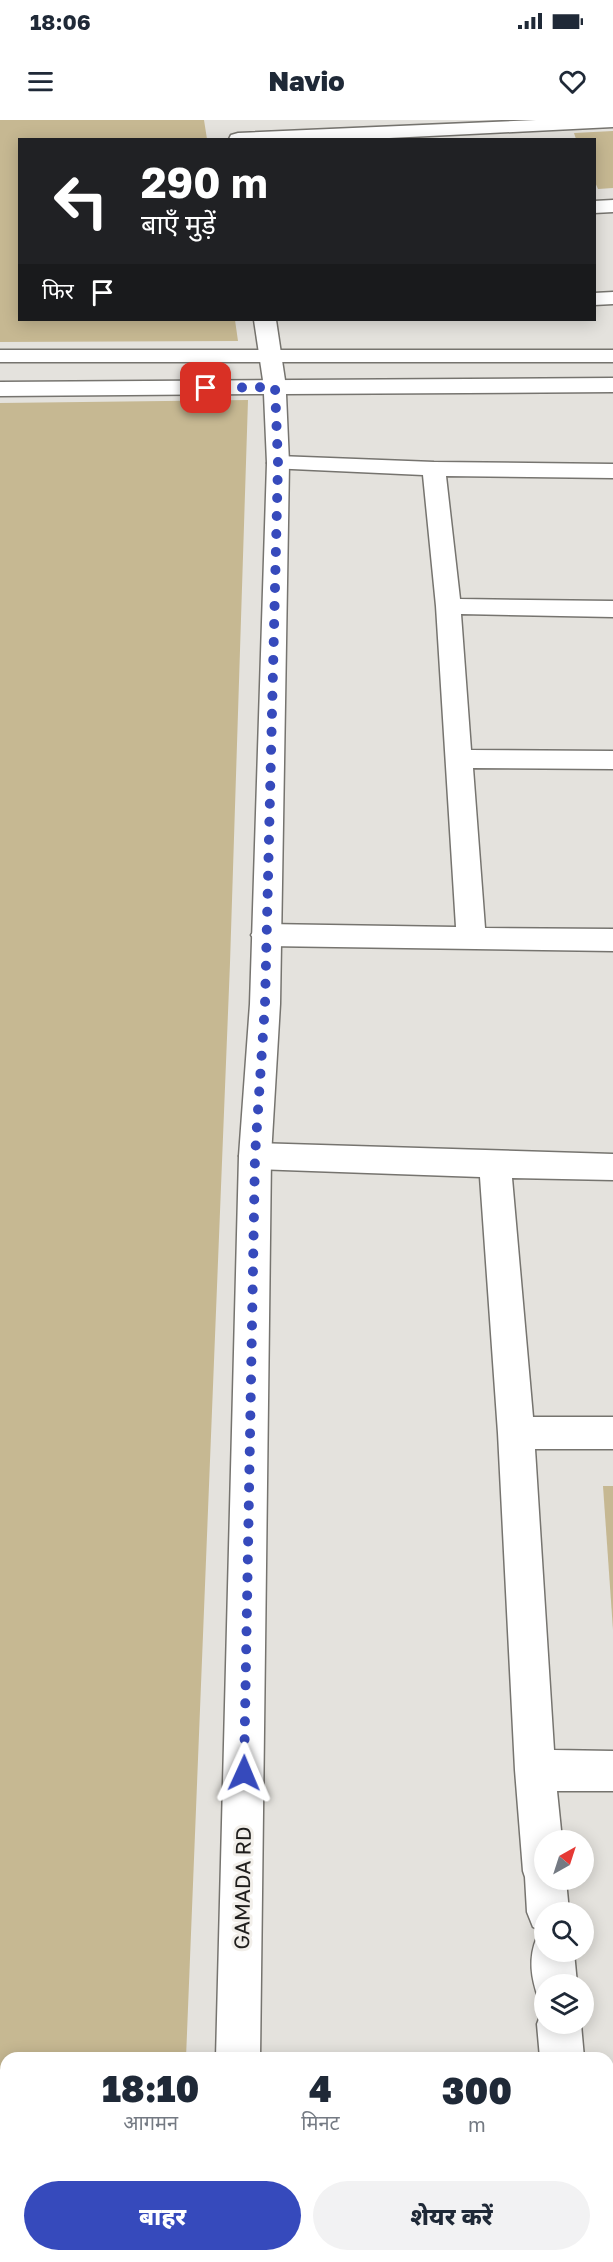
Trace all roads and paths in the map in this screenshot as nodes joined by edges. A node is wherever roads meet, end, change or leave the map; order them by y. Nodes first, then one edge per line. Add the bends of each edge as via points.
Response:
1 (235, 120) edge
2 (613, 122) edge
3 (348, 132) edge
4 (238, 138) edge
5 (254, 138) edge
6 (613, 206) edge
7 (596, 207) edge
8 (613, 298) edge
9 (596, 299) edge
10 (266, 321) edge
11 (0, 356) edge
12 (613, 356) edge
13 (273, 372) junction
14 (613, 385) edge
15 (0, 389) edge
16 (278, 463) junction
17 (434, 469) junction
18 (613, 471) edge
19 (448, 606) junction
20 (613, 609) edge
21 (458, 759) junction
22 (613, 760) edge
23 (266, 935) junction
24 (471, 938) junction
25 (613, 940) edge
26 (255, 1156) junction
27 (495, 1165) junction
28 (613, 1167) edge
29 (613, 1432) edge
30 (516, 1433) junction
31 (535, 1770) junction
32 (613, 1771) edge
33 (540, 1830) edge
34 (560, 2034) edge
35 (238, 2052) edge
36 (561, 2052) edge

1 - 4 street
2 - 3 street
3 - 5 street
6 - 7 street
8 - 9 street
10 - 13 street, GAMADA RD
11 - 13 street
12 - 13 street
13 - 14 street
13 - 15 street
13 - 16 street, GAMADA RD
16 - 17 street
16 - 23 street, GAMADA RD
17 - 18 street
17 - 19 street
19 - 20 street
19 - 21 street
21 - 22 street
21 - 24 street
23 - 24 street
23 - 26 street, GAMADA RD
24 - 25 street
26 - 27 street
26 - 35 street, GAMADA RD
27 - 28 street
27 - 30 street
29 - 30 street
30 - 31 street
31 - 32 street
31 - 33 street
34 - 36 street

